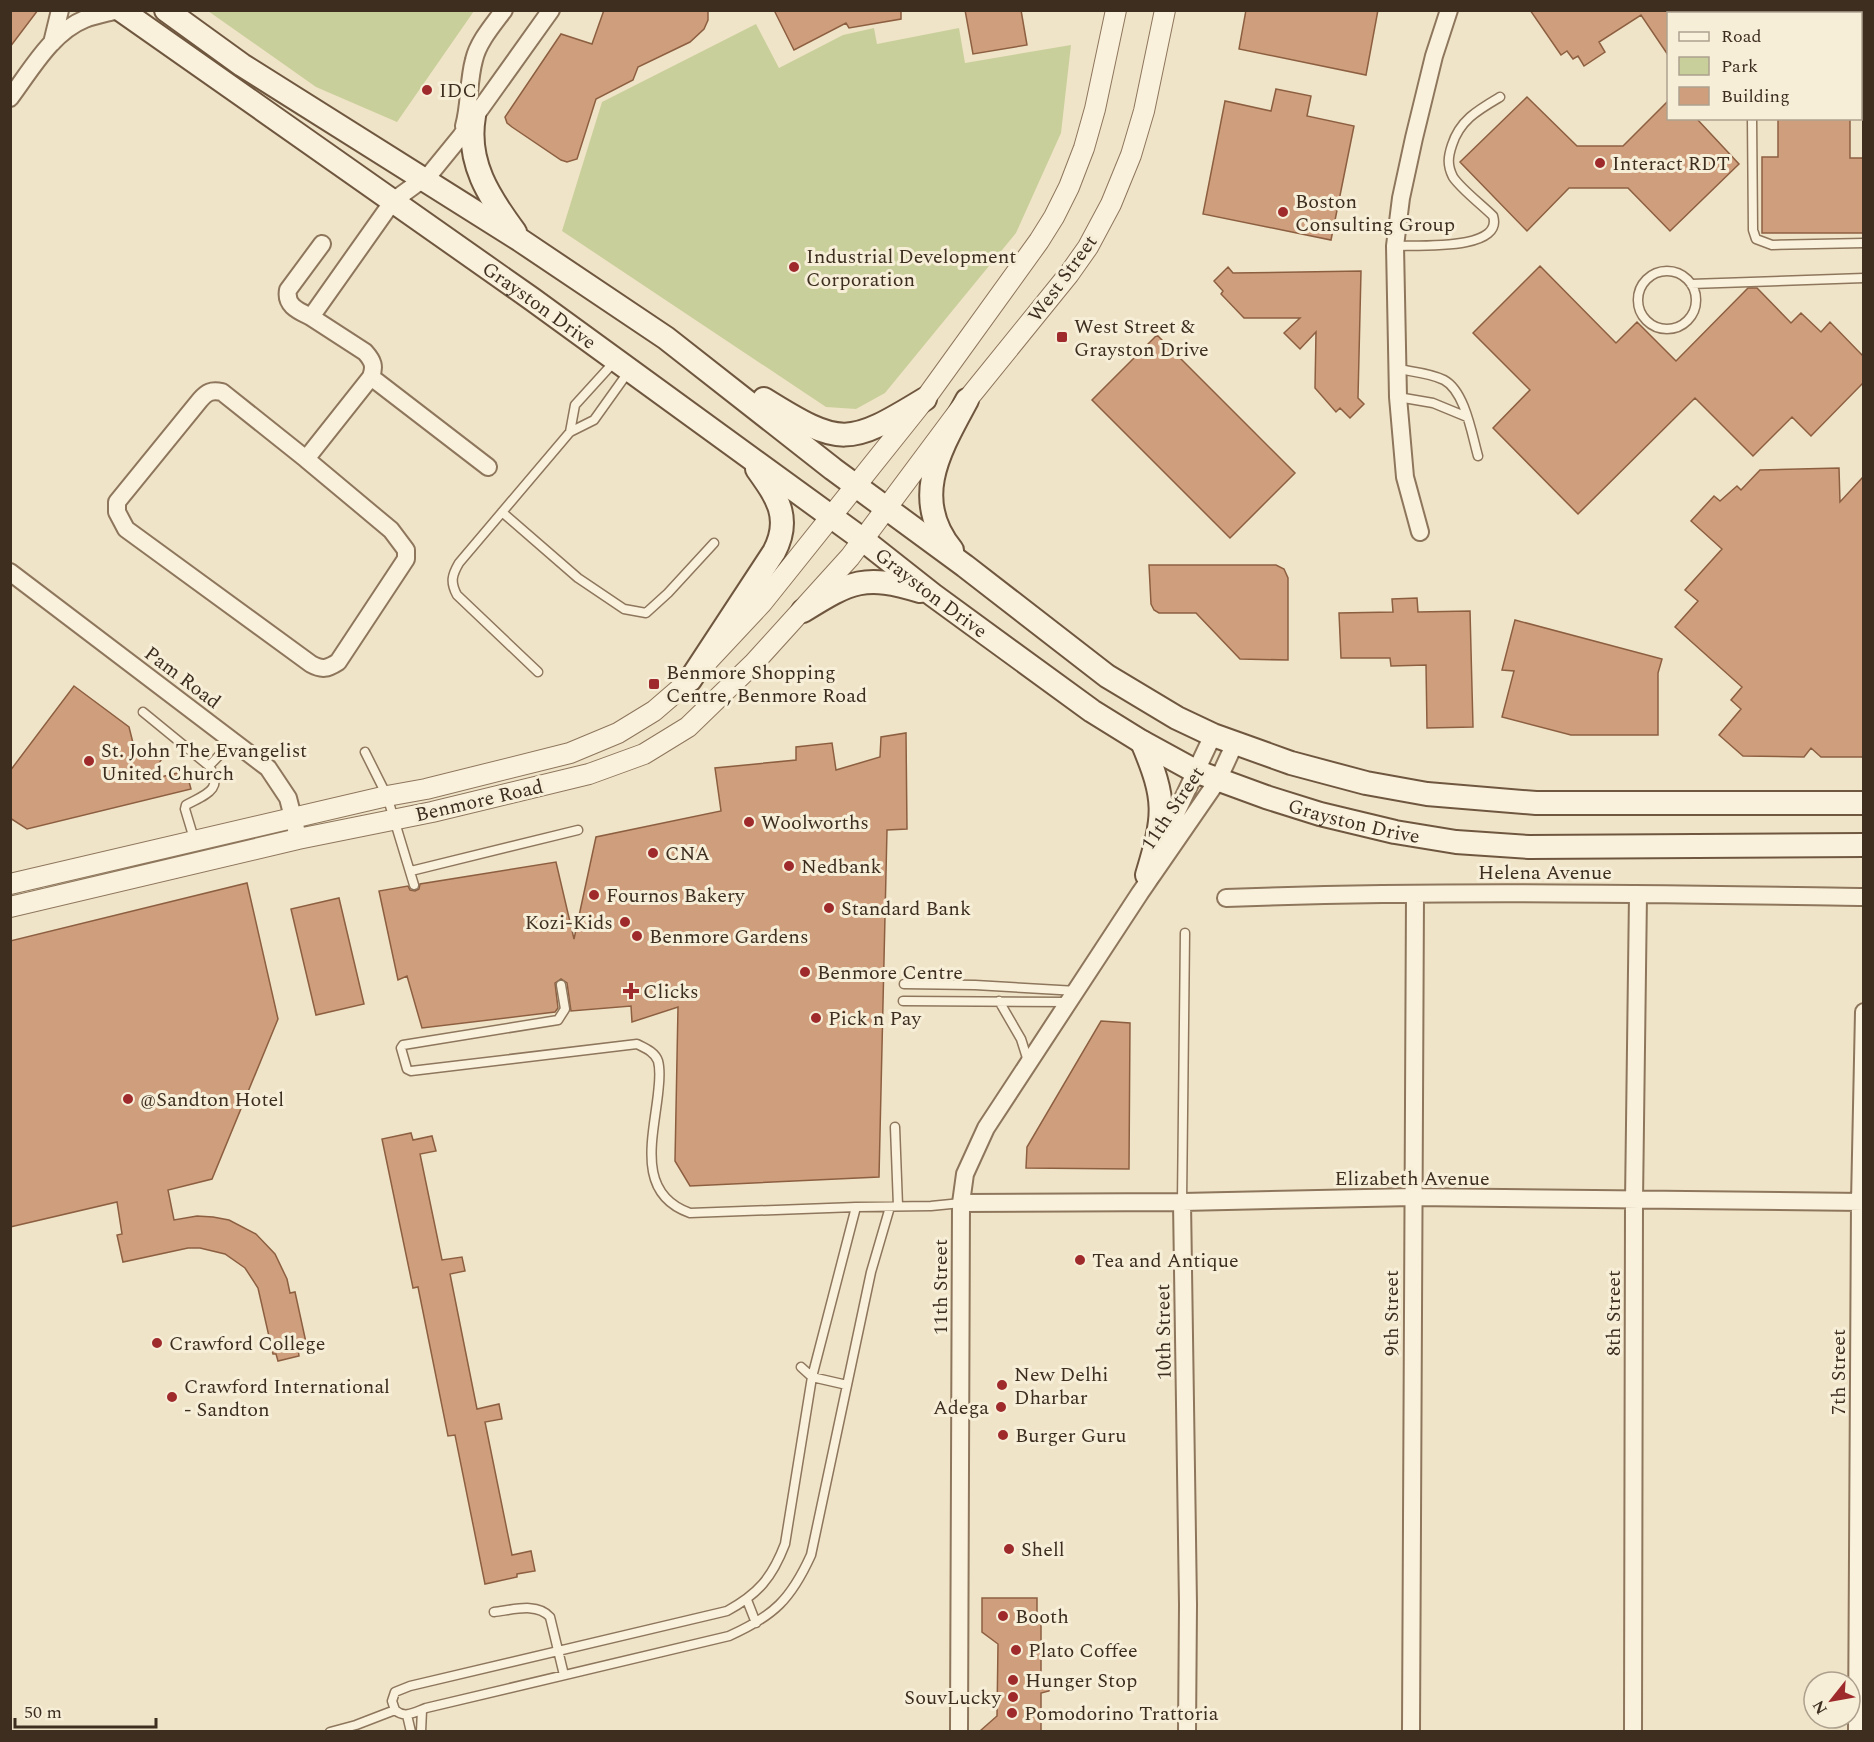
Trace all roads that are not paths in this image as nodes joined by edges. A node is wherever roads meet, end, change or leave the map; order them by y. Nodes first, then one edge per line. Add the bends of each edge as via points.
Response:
1 (60, 10) edge
2 (120, 10) edge
3 (166, 10) edge
4 (504, 10) edge
5 (551, 10) edge
6 (1116, 10) edge
7 (1165, 10) edge
8 (1449, 10) edge
9 (51, 44) junction
10 (1500, 97) dead end
11 (10, 98) edge
12 (474, 116) junction
13 (1752, 120) edge
14 (461, 136) junction
15 (423, 180) junction
16 (393, 201) junction
17 (520, 240) junction
18 (1863, 243) edge
19 (322, 244) dead end
20 (1395, 246) junction
21 (1863, 278) edge
22 (1691, 284) junction
23 (311, 317) junction
24 (666, 338) junction
25 (623, 365) junction
26 (1398, 369) junction
27 (371, 377) junction
28 (1398, 397) junction
29 (925, 399) junction
30 (967, 400) junction
31 (1467, 417) junction
32 (570, 432) junction
33 (748, 456) junction
34 (1478, 456) dead end
35 (306, 459) junction
36 (488, 467) dead end
37 (856, 486) junction
38 (886, 508) junction
39 (502, 512) junction
40 (831, 516) junction
41 (1420, 532) dead end
42 (862, 539) junction
43 (714, 543) dead end
44 (965, 566) junction
45 (10, 572) edge
46 (933, 595) junction
47 (803, 610) junction
48 (538, 672) dead end
49 (690, 680) junction
50 (143, 712) dead end
51 (1213, 735) junction
52 (233, 741) junction
53 (1142, 742) junction
54 (1235, 743) junction
55 (365, 752) dead end
56 (209, 766) junction
57 (1195, 771) junction
58 (1218, 780) junction
59 (387, 796) junction
60 (1863, 803) edge
61 (294, 819) junction
62 (393, 819) junction
63 (578, 830) dead end
64 (298, 839) junction
65 (195, 842) junction
66 (1863, 844) edge
67 (411, 871) junction
68 (10, 884) edge
69 (1144, 884) junction
70 (414, 885) dead end
71 (1415, 894) junction
72 (1638, 894) junction
73 (1863, 897) edge
74 (1226, 898) dead end
75 (10, 907) edge
76 (1185, 933) dead end
77 (904, 984) dead end
78 (561, 985) dead end
79 (1073, 996) junction
80 (903, 1001) dead end
81 (999, 1001) junction
82 (1863, 1012) edge
83 (1028, 1062) junction
84 (895, 1126) dead end
85 (1413, 1197) junction
86 (1634, 1201) junction
87 (1182, 1202) junction
88 (1862, 1202) edge
89 (962, 1203) junction
90 (894, 1206) junction
91 (856, 1207) junction
92 (801, 1367) dead end
93 (812, 1377) junction
94 (846, 1385) junction
95 (747, 1600) junction
96 (494, 1612) dead end
97 (756, 1623) junction
98 (558, 1650) junction
99 (564, 1675) junction
100 (395, 1710) junction
101 (422, 1710) junction
102 (407, 1715) junction
103 (330, 1731) edge
104 (411, 1731) edge
105 (421, 1731) edge
106 (959, 1731) edge
107 (1187, 1731) edge
108 (1411, 1731) edge
109 (1633, 1731) edge
110 (1857, 1731) edge

1 - 9 street
2 - 9 street via 85,19
2 - 16 main road, Grayston Drive
3 - 15 main road, Grayston Drive via 242,65
4 - 14 street via 474,57
5 - 12 street
6 - 29 street, West Street via 1089,131 1062,203
7 - 30 street, West Street via 1138,133 1111,204 1069,274
8 - 20 street via 1414,138
9 - 11 street
10 - 20 lane via 1468,118 1456,132 1448,158 1454,178 1493,216 1493,230 1467,243
12 - 14 street
12 - 17 main road via 472,145 480,174
13 - 18 lane via 1756,239 1772,245
14 - 15 street
15 - 16 street
15 - 17 main road, Grayston Drive
16 - 23 street
16 - 25 main road, Grayston Drive
17 - 24 main road, Grayston Drive
19 - 23 street via 287,295 294,308
20 - 26 street
21 - 22 lane
22 - 22 lane via 1696,303 1680,326 1661,328 1645,319 1638,301 1649,276 1667,270 1677,272
23 - 27 street via 365,352 374,368
24 - 29 main road via 825,433 867,431
24 - 37 main road, Grayston Drive
25 - 32 lane via 594,420
25 - 32 lane via 575,405
25 - 33 main road, Grayston Drive
26 - 28 street
26 - 31 lane via 1446,381 1458,392
27 - 35 street
27 - 36 street
28 - 31 lane via 1433,403
28 - 41 street via 1405,477
29 - 37 street, West Street
30 - 38 street, West Street
30 - 44 main road via 941,452 930,493 937,527
31 - 34 lane
32 - 39 lane
33 - 40 main road, Grayston Drive
33 - 49 main road via 775,495 783,520 782,534
35 - 35 street via 222,392 213,391 206,393 117,502 117,512 126,529 320,669 338,662 406,560 406,550 391,530
37 - 38 main road, Grayston Drive
37 - 40 street, West Street
38 - 42 street, West Street
38 - 44 main road, Grayston Drive
39 - 43 lane via 578,578 624,609 646,613
39 - 48 lane via 459,562 452,575 453,586
40 - 42 main road, Grayston Drive
40 - 49 street, Benmore Road via 762,603
42 - 46 main road, Grayston Drive
42 - 47 street, Benmore Road
44 - 51 main road, Grayston Drive via 1107,676
45 - 52 street, Pam Road
46 - 47 main road via 892,583 863,582 844,586
46 - 53 main road, Grayston Drive via 1092,711
47 - 62 street, Benmore Road via 703,714 676,736 644,754 571,779
49 - 59 street, Benmore Road via 638,721 585,748
50 - 56 lane
51 - 54 main road, Grayston Drive
51 - 57 street, 11th Street
52 - 56 lane
52 - 61 street, Pam Road via 268,768 288,798
53 - 57 main road, Grayston Drive
53 - 69 main road via 1156,776 1162,806 1159,834
54 - 58 street, 11th Street
54 - 60 main road, Grayston Drive via 1339,777 1396,790 1460,798 1536,803
55 - 59 lane
56 - 65 lane via 215,775 215,785 185,809
57 - 58 main road, Grayston Drive
57 - 69 street, 11th Street
58 - 66 main road, Grayston Drive via 1351,822 1482,845
58 - 69 street, 11th Street
59 - 61 street, Benmore Road
59 - 62 lane
61 - 64 street, Pam Road
61 - 65 street, Benmore Road
62 - 64 street, Benmore Road
62 - 67 lane
63 - 67 lane
64 - 75 street, Benmore Road
65 - 68 street, Benmore Road
67 - 70 lane
69 - 79 street, 11th Street
71 - 72 street, Helena Avenue
71 - 74 street, Helena Avenue
71 - 85 street, 9th Street
72 - 73 street, Helena Avenue
72 - 86 street, 8th Street
76 - 87 lane, 10th Street
77 - 79 lane via 975,985
78 - 91 lane via 566,1009 558,1020 403,1044 407,1069 638,1044 657,1060 660,1074 651,1156 653,1173 662,1196 675,1208 690,1214
79 - 81 lane
79 - 83 street, 11th Street
80 - 81 lane
81 - 83 lane via 1021,1039
82 - 88 street, 7th Street
83 - 89 street, 11th Street via 975,1149 965,1174
84 - 90 lane
85 - 86 street, Elizabeth Avenue
85 - 87 street, Elizabeth Avenue
85 - 108 street, 9th Street
86 - 88 street, Elizabeth Avenue
86 - 109 street, 8th Street
87 - 89 street, Elizabeth Avenue
87 - 107 street, 10th Street
88 - 110 street, 7th Street
89 - 90 lane
89 - 106 street, 11th Street
90 - 91 lane
90 - 94 lane via 871,1272
91 - 93 lane
92 - 93 lane
93 - 94 lane
93 - 95 lane via 785,1544 777,1566
94 - 97 lane via 811,1555 799,1582 780,1605
95 - 97 lane
95 - 98 lane via 705,1617
96 - 98 lane via 541,1610 550,1617
97 - 99 lane via 729,1636
98 - 99 lane
98 - 100 lane via 410,1686 395,1692
99 - 101 lane
100 - 102 lane
100 - 103 lane
101 - 102 lane
101 - 105 lane
102 - 104 lane

